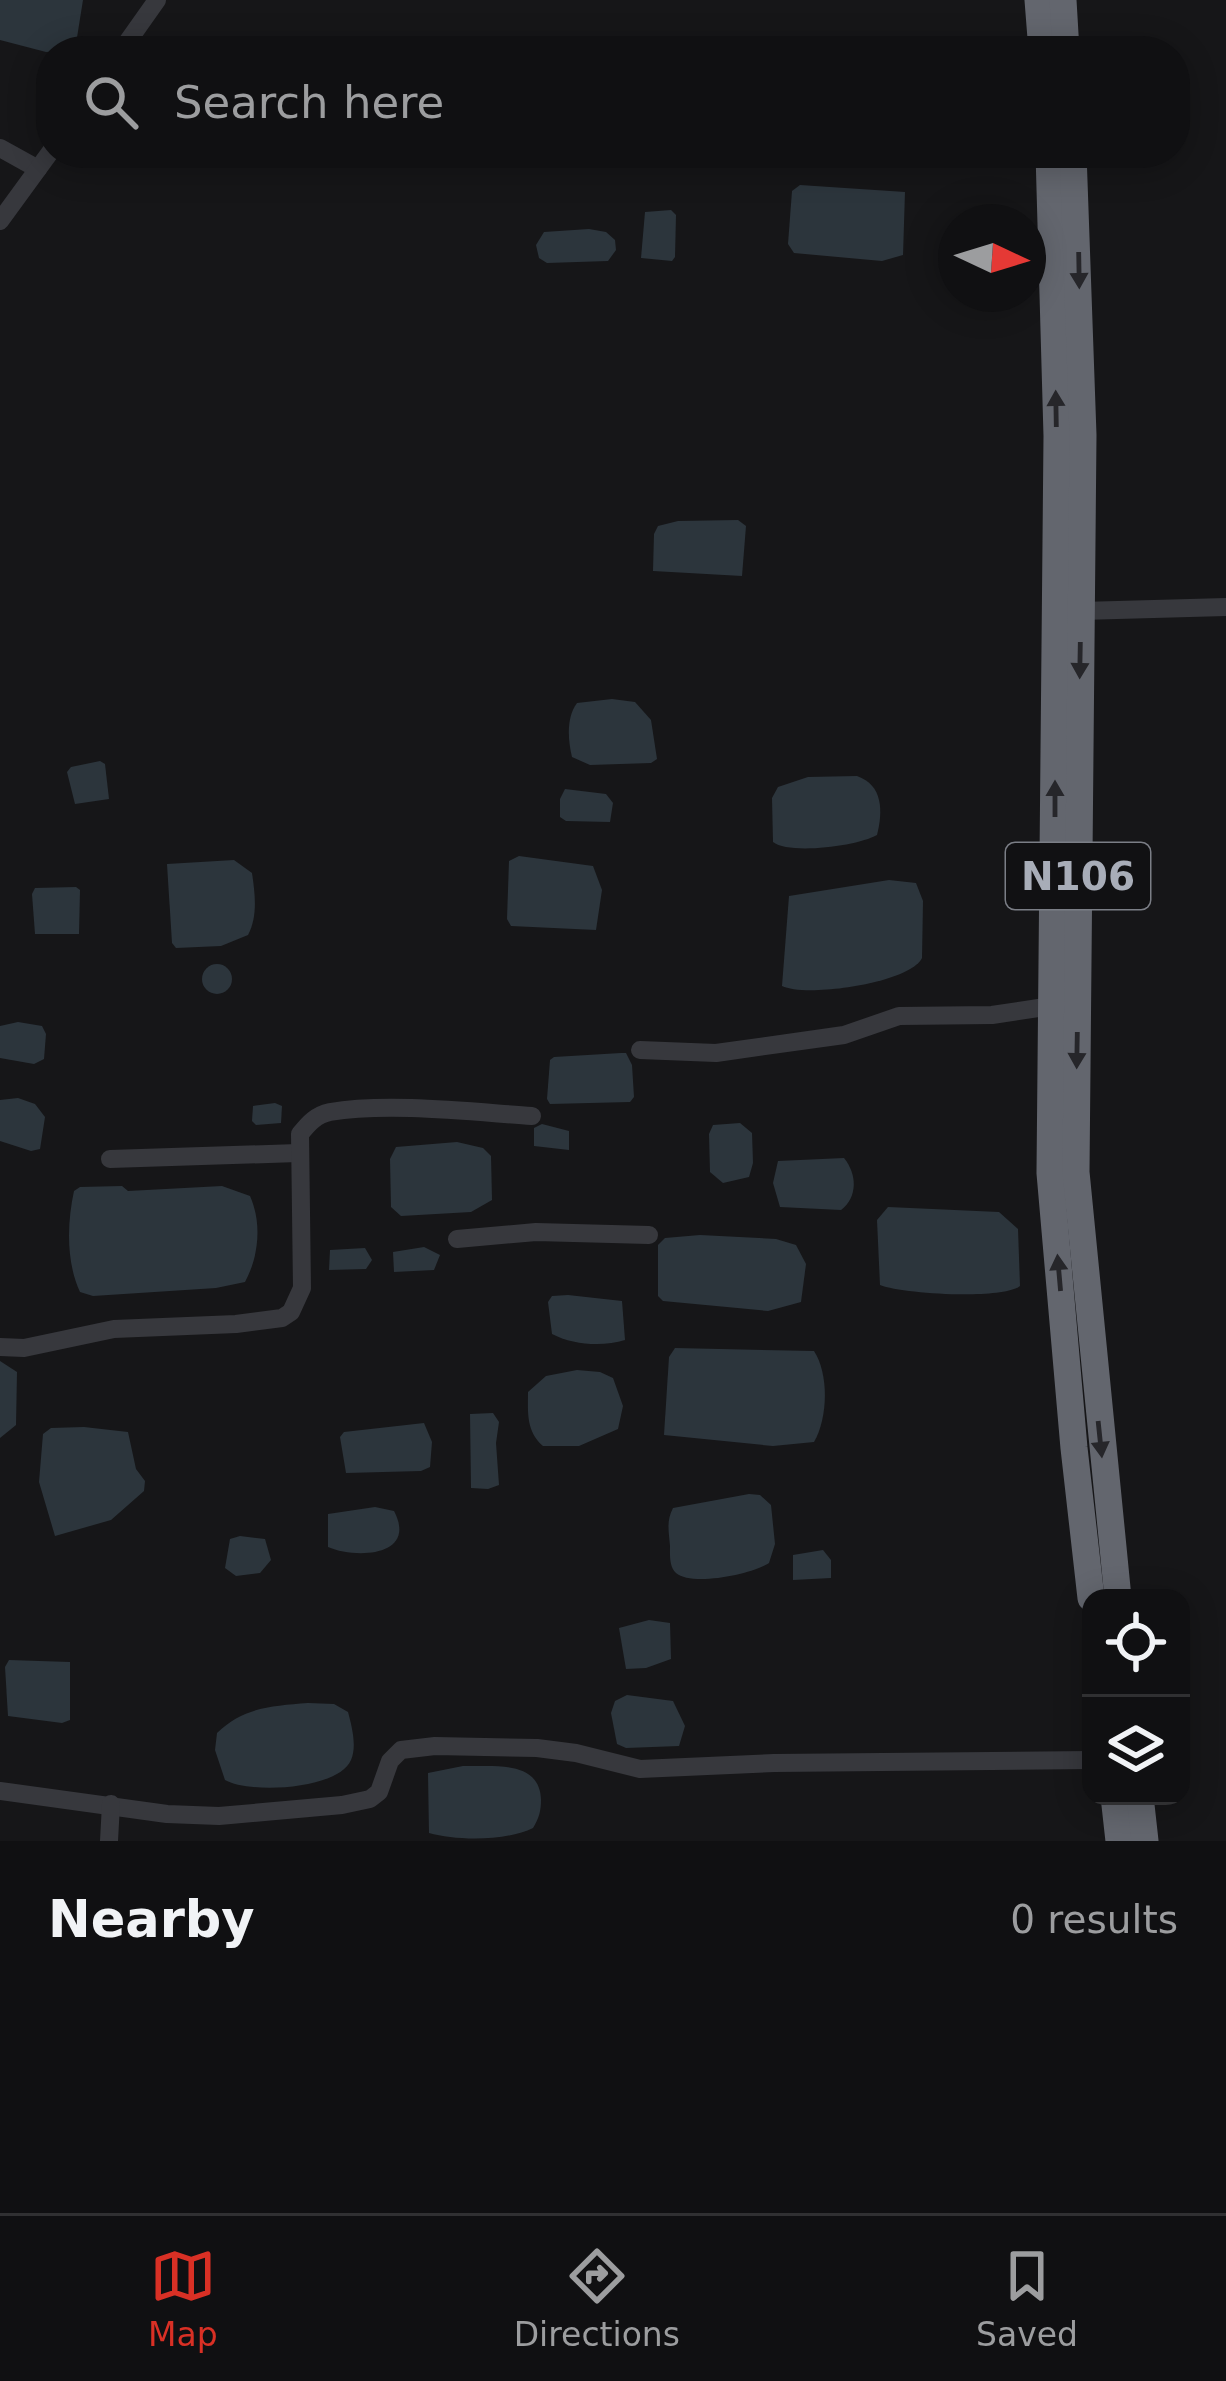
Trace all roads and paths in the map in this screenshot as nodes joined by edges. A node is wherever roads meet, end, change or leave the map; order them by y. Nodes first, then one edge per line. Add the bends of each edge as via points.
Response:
1 (158, 0) edge
2 (1038, 0) edge
3 (1063, 0) edge
4 (133, 36) edge
5 (1041, 36) edge
6 (1065, 36) edge
7 (0, 148) edge
8 (36, 168) edge
9 (1049, 168) edge
10 (1074, 168) edge
11 (38, 169) edge
12 (0, 221) edge
13 (1226, 607) edge
14 (1081, 611) junction
15 (1052, 1006) junction
16 (640, 1050) dead end
17 (532, 1116) dead end
18 (298, 1153) junction
19 (110, 1159) dead end
20 (649, 1235) dead end
21 (457, 1239) dead end
22 (0, 1347) edge
23 (1090, 1589) edge
24 (1117, 1589) edge
25 (1082, 1760) edge
26 (0, 1791) edge
27 (111, 1804) junction
28 (1115, 1805) edge
29 (1141, 1805) edge
30 (109, 1841) edge
31 (1118, 1841) edge
32 (1144, 1841) edge

1 - 4 street
2 - 5 highway
3 - 6 highway
7 - 8 street
15 -> 9 highway, N106 via 1057,436
10 -> 14 highway, N106
11 - 12 street
13 - 14 street
14 -> 24 highway, N106 via 1076,1172
15 - 16 street via 899,1016 844,1035 716,1054
23 -> 15 highway, N106 via 1050,1173
17 - 18 street via 329,1112 300,1134
18 - 19 street
18 - 22 street via 302,1288 282,1318 114,1329
20 - 21 street
25 - 27 street via 640,1769 556,1750 435,1746 401,1750 380,1792 342,1805 219,1816
26 - 27 street
27 - 30 street
28 - 31 highway
29 - 32 highway

